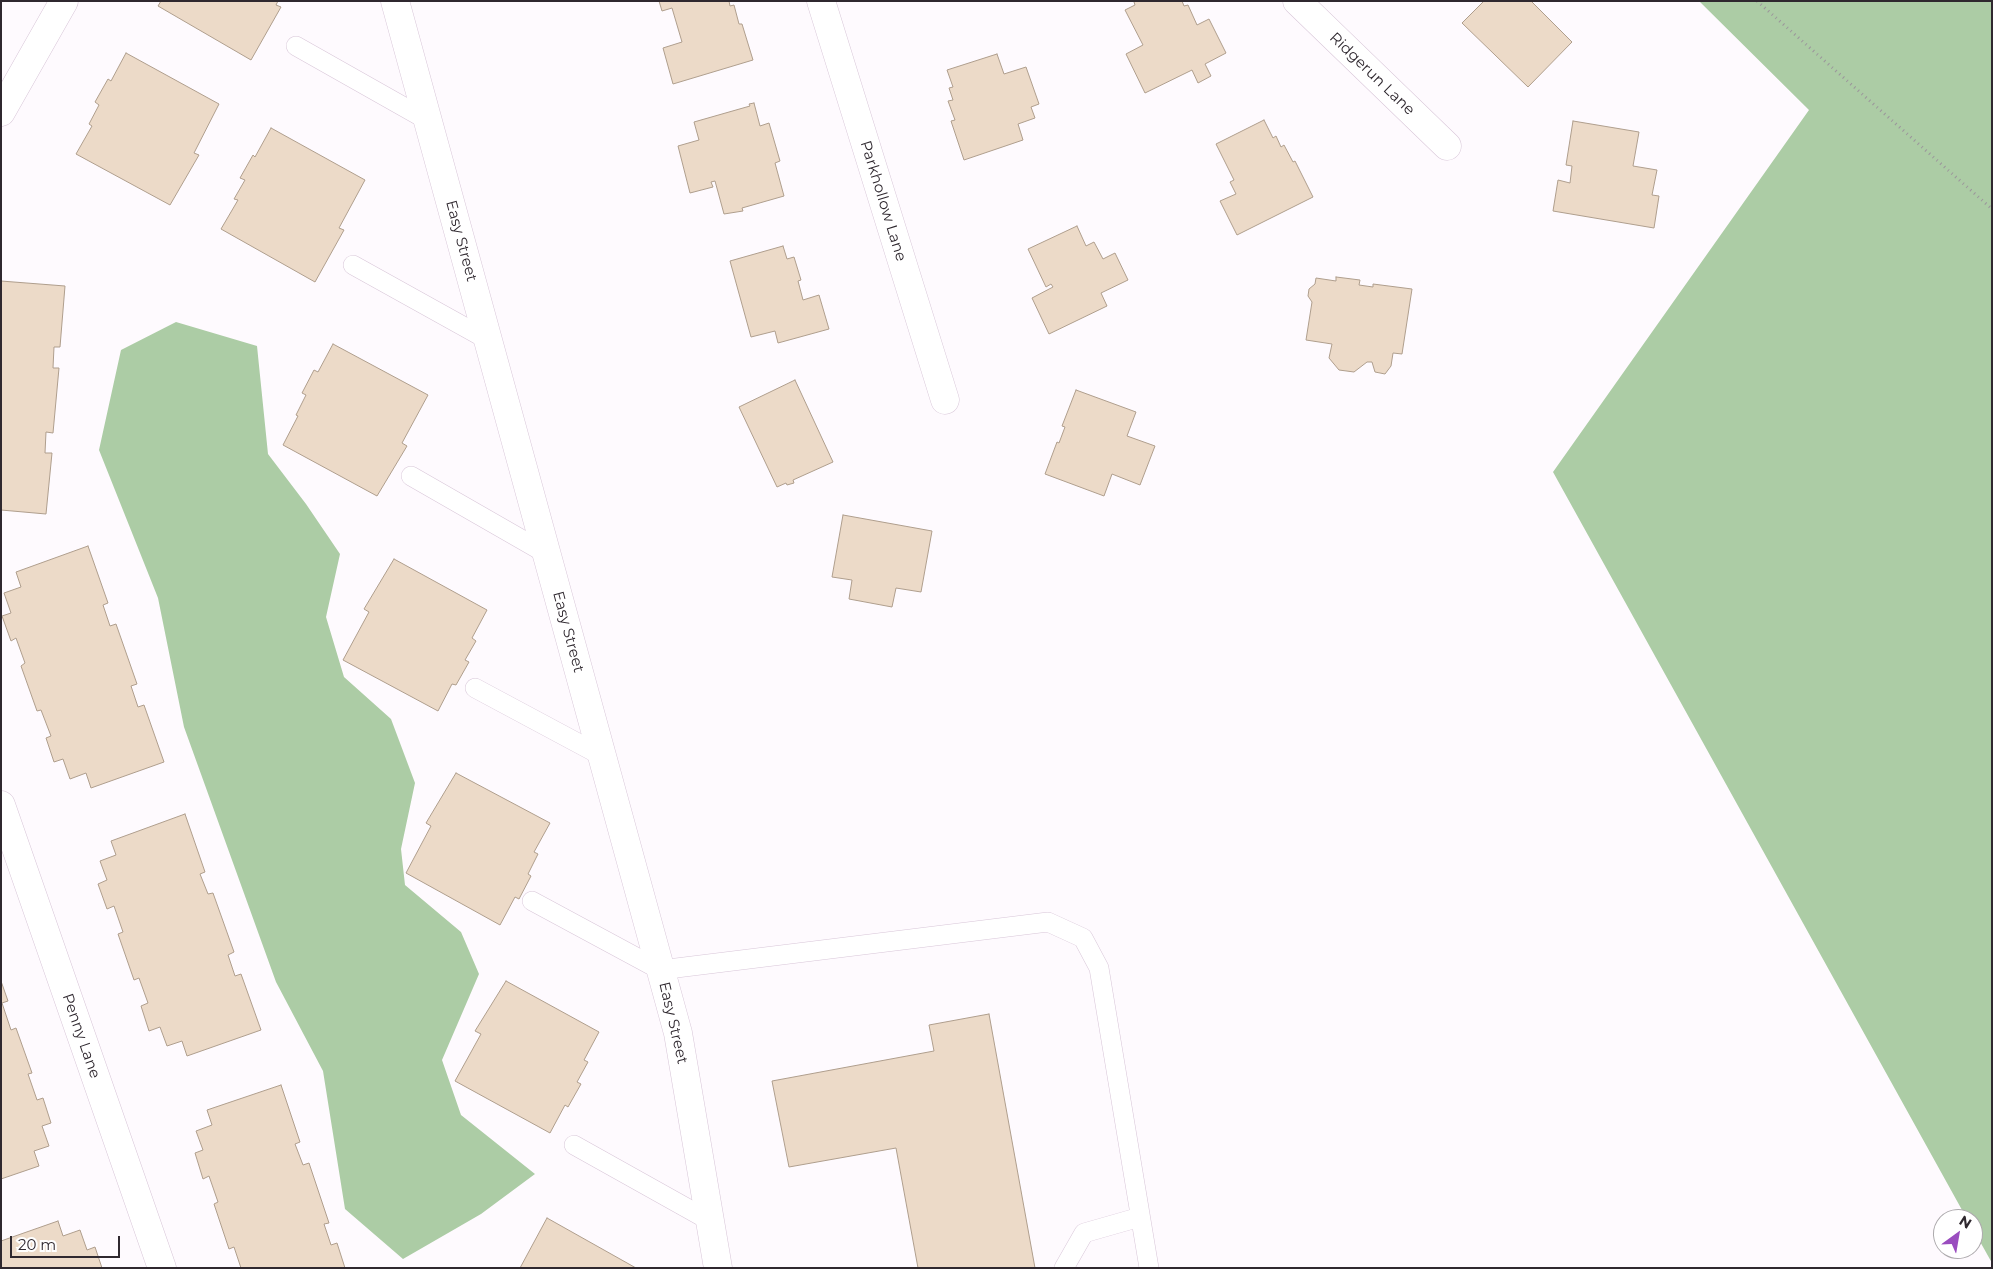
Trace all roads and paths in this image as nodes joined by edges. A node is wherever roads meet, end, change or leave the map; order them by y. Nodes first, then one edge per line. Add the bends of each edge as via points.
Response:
1 (64, 1) edge
2 (395, 1) edge
3 (821, 1) edge
4 (1297, 1) edge
5 (1757, 1) edge
6 (296, 46) dead end
7 (1, 112) edge
8 (428, 120) junction
9 (1447, 146) dead end
10 (1992, 209) edge
11 (353, 265) dead end
12 (488, 340) junction
13 (946, 400) dead end
14 (411, 476) dead end
15 (547, 554) junction
16 (475, 688) dead end
17 (602, 756) junction
18 (1, 805) edge
19 (532, 901) dead end
20 (660, 970) junction
21 (574, 1145) dead end
22 (1140, 1217) junction
23 (710, 1221) junction
24 (162, 1268) edge
25 (718, 1268) edge
26 (1064, 1268) edge
27 (1149, 1268) edge

1 - 7 street
2 - 8 street, Easy Street
3 - 13 street, Parkhollow Lane
4 - 9 street, Ridgerun Lane
5 - 10 path
6 - 8 lane
8 - 12 street, Easy Street
11 - 12 lane
12 - 15 street, Easy Street
14 - 15 lane
15 - 17 street, Easy Street
16 - 17 lane
17 - 20 street, Easy Street
18 - 24 street, Penny Lane
19 - 20 lane
20 - 22 lane via 1048,922 1083,938 1099,968
20 - 23 street, Easy Street via 678,1033
21 - 23 lane
22 - 26 lane via 1084,1233
22 - 27 lane
23 - 25 street, Easy Street

